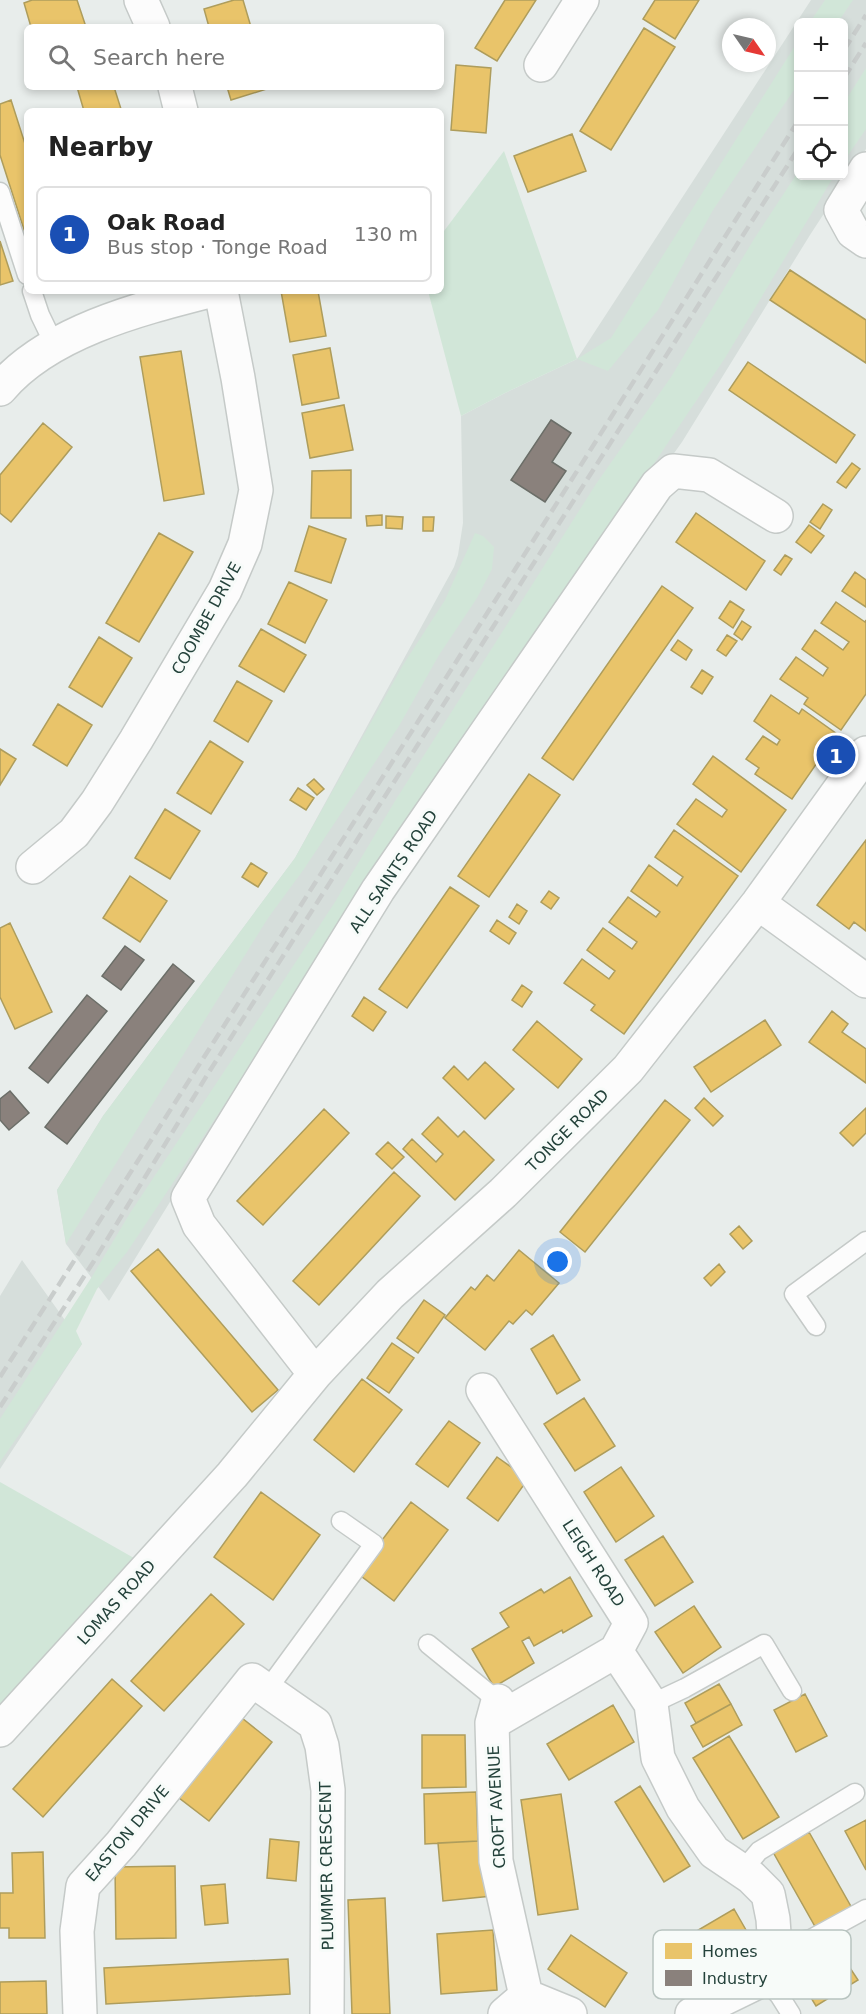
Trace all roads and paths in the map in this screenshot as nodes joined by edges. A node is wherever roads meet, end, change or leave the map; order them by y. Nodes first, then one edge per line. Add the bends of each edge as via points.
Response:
1 (141, 0) edge
2 (582, 0) edge
3 (152, 24) edge
4 (541, 65) dead end
5 (176, 90) edge
6 (180, 108) edge
7 (866, 169) edge
8 (0, 192) edge
9 (866, 241) edge
10 (24, 266) edge
11 (33, 294) edge
12 (197, 294) edge
13 (222, 294) edge
14 (55, 346) junction
15 (0, 389) edge
16 (776, 516) dead end
17 (866, 753) edge
18 (33, 867) dead end
19 (758, 903) junction
20 (866, 981) edge
21 (866, 1241) edge
22 (816, 1326) dead end
23 (315, 1374) junction
24 (483, 1390) dead end
25 (232, 1475) joint
26 (341, 1521) dead end
27 (428, 1644) dead end
28 (616, 1652) junction
29 (260, 1685) junction
30 (792, 1691) dead end
31 (651, 1704) junction
32 (495, 1712) junction
33 (0, 1730) edge
34 (855, 1793) dead end
35 (742, 1871) junction
36 (866, 1909) edge
37 (774, 1930) edge
38 (829, 1930) edge
39 (723, 1999) edge
40 (782, 1999) edge
41 (516, 2005) edge
42 (80, 2014) edge
43 (327, 2014) edge
44 (570, 2014) edge
45 (692, 2014) edge
46 (791, 2014) edge

1 - 3 street
2 - 4 street
5 - 6 street
7 - 9 street via 841,210 853,232
8 - 10 lane
11 - 14 lane
12 - 14 street via 116,318
13 - 18 street, COOMBE DRIVE via 256,490 245,544 225,590 97,802 74,833
14 - 15 street via 12,375
16 - 23 street, ALL SAINTS ROAD via 709,475 673,471 657,485 378,890 188,1198 199,1225
17 - 19 street, TONGE ROAD
19 - 20 street
19 - 23 street, TONGE ROAD via 628,1070 503,1193 390,1294
21 - 22 lane via 794,1294
23 - 25 street, TONGE ROAD
24 - 28 street, LEIGH ROAD via 631,1623
25 - 33 street, LOMAS ROAD
26 - 29 lane via 374,1544
27 - 32 lane
28 - 31 street
28 - 32 street, CROFT AVENUE
29 - 42 street, EASTON DRIVE via 83,1886 77,1931
29 - 43 street, PLUMMER CRESCENT via 315,1724 322,1746 328,1790
30 - 31 lane via 764,1644
31 - 35 street via 658,1758 683,1808 714,1852
32 - 41 street, CROFT AVENUE via 496,1861
34 - 35 lane via 759,1851
35 - 37 street via 768,1894
36 - 38 lane
39 - 45 street
40 - 46 lane
41 - 44 street

